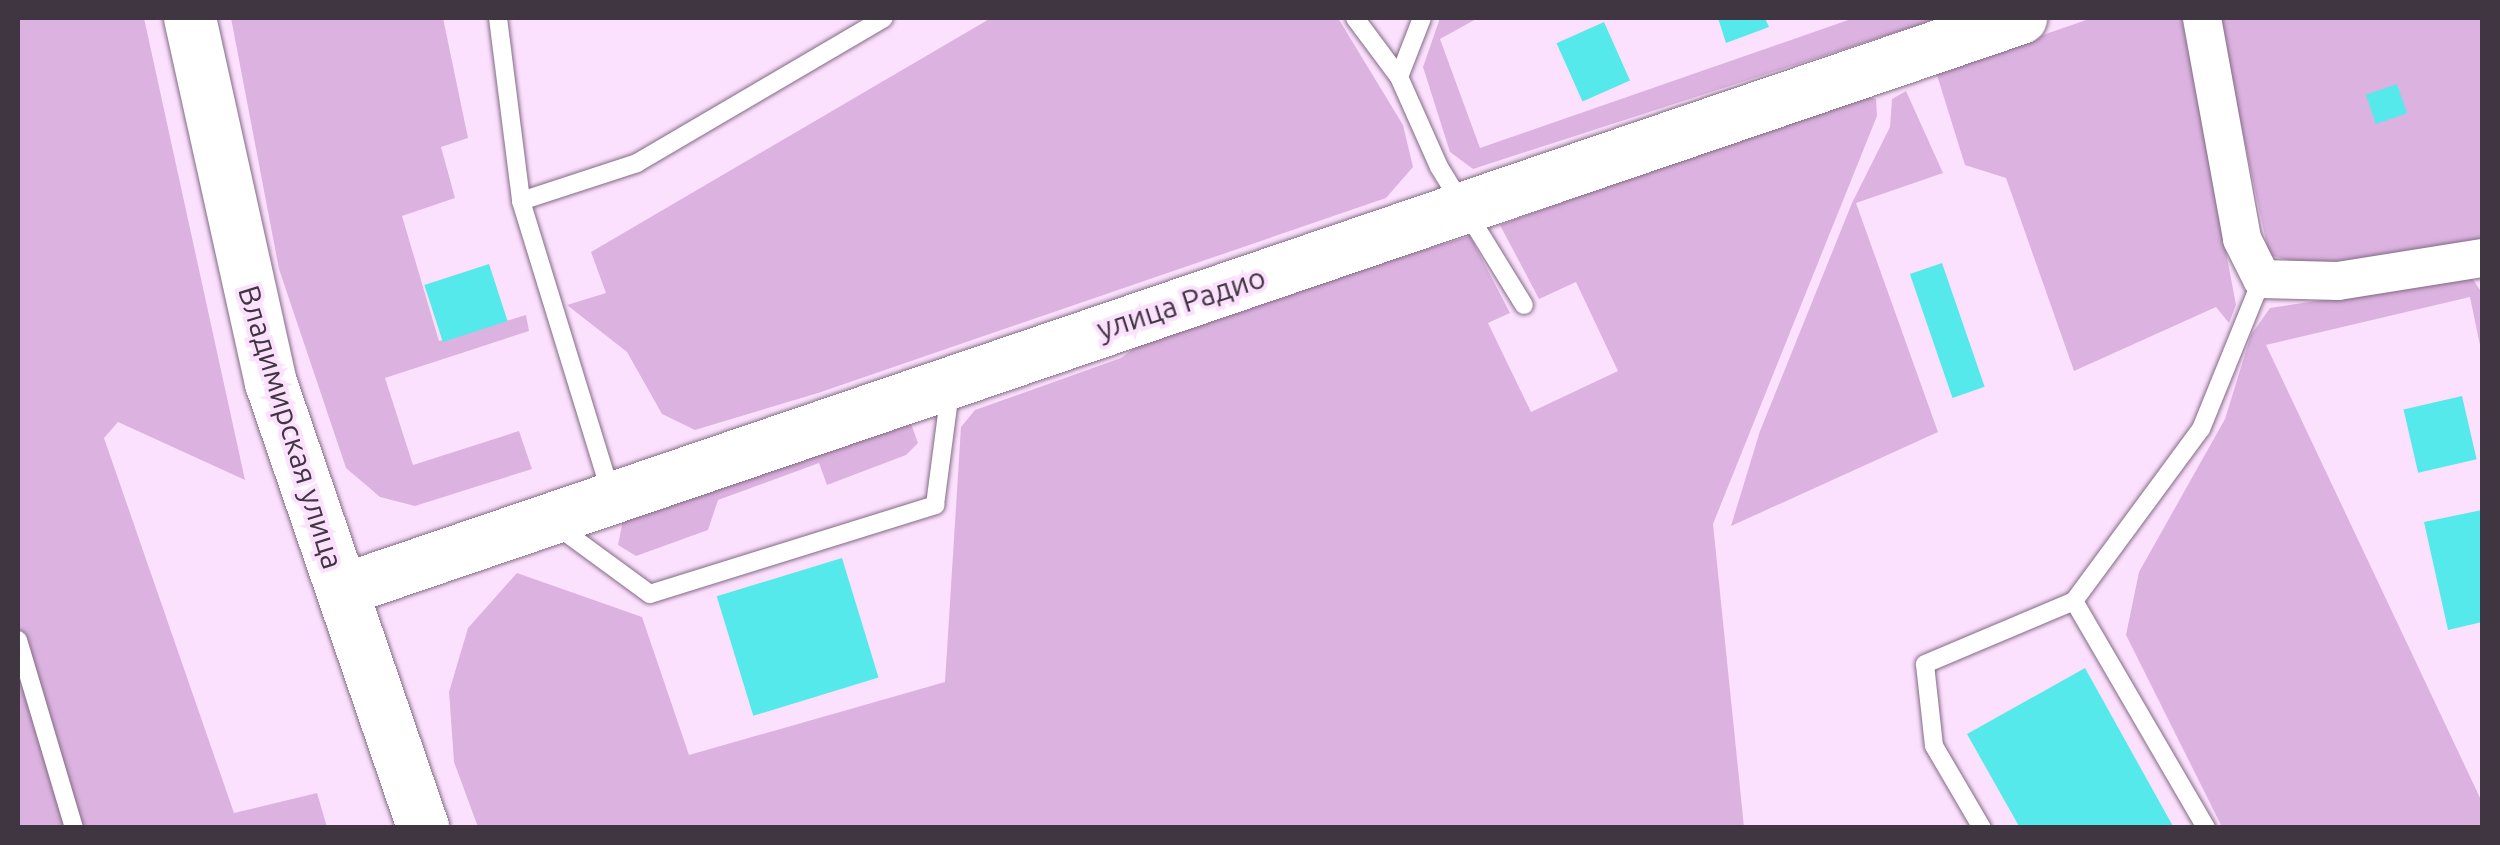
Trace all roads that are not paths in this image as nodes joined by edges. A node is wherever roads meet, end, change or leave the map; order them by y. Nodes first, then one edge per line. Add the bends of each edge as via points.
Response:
1 (190, 18) edge
2 (498, 18) edge
3 (884, 18) edge
4 (1355, 18) edge
5 (1422, 18) edge
6 (2021, 18) edge
7 (2202, 18) edge
8 (1399, 77) junction
9 (522, 201) junction
10 (1470, 207) junction
11 (2482, 258) edge
12 (2262, 279) junction
13 (1524, 305) dead end
14 (952, 378) junction
15 (610, 491) junction
16 (544, 517) junction
17 (342, 590) junction
18 (2074, 601) junction
19 (18, 640) edge
20 (74, 828) edge
21 (423, 828) edge
22 (1982, 828) edge
23 (2206, 828) edge

1 - 17 street, Владимирская улица via 270,382
2 - 9 lane
3 - 9 lane via 637,163
4 - 8 lane
5 - 8 lane
6 - 10 street, улица Радио
7 - 12 street via 2242,240
8 - 10 lane via 1439,167
9 - 15 lane
10 - 13 lane
10 - 14 street, улица Радио
11 - 12 street via 2338,281
12 - 18 lane via 2200,430
14 - 15 street, улица Радио
14 - 16 lane via 936,505 650,594
15 - 16 street, улица Радио
16 - 17 street, улица Радио
17 - 21 street, Владимирская улица
18 - 22 lane via 1925,664 1934,746
18 - 23 lane
19 - 20 lane

